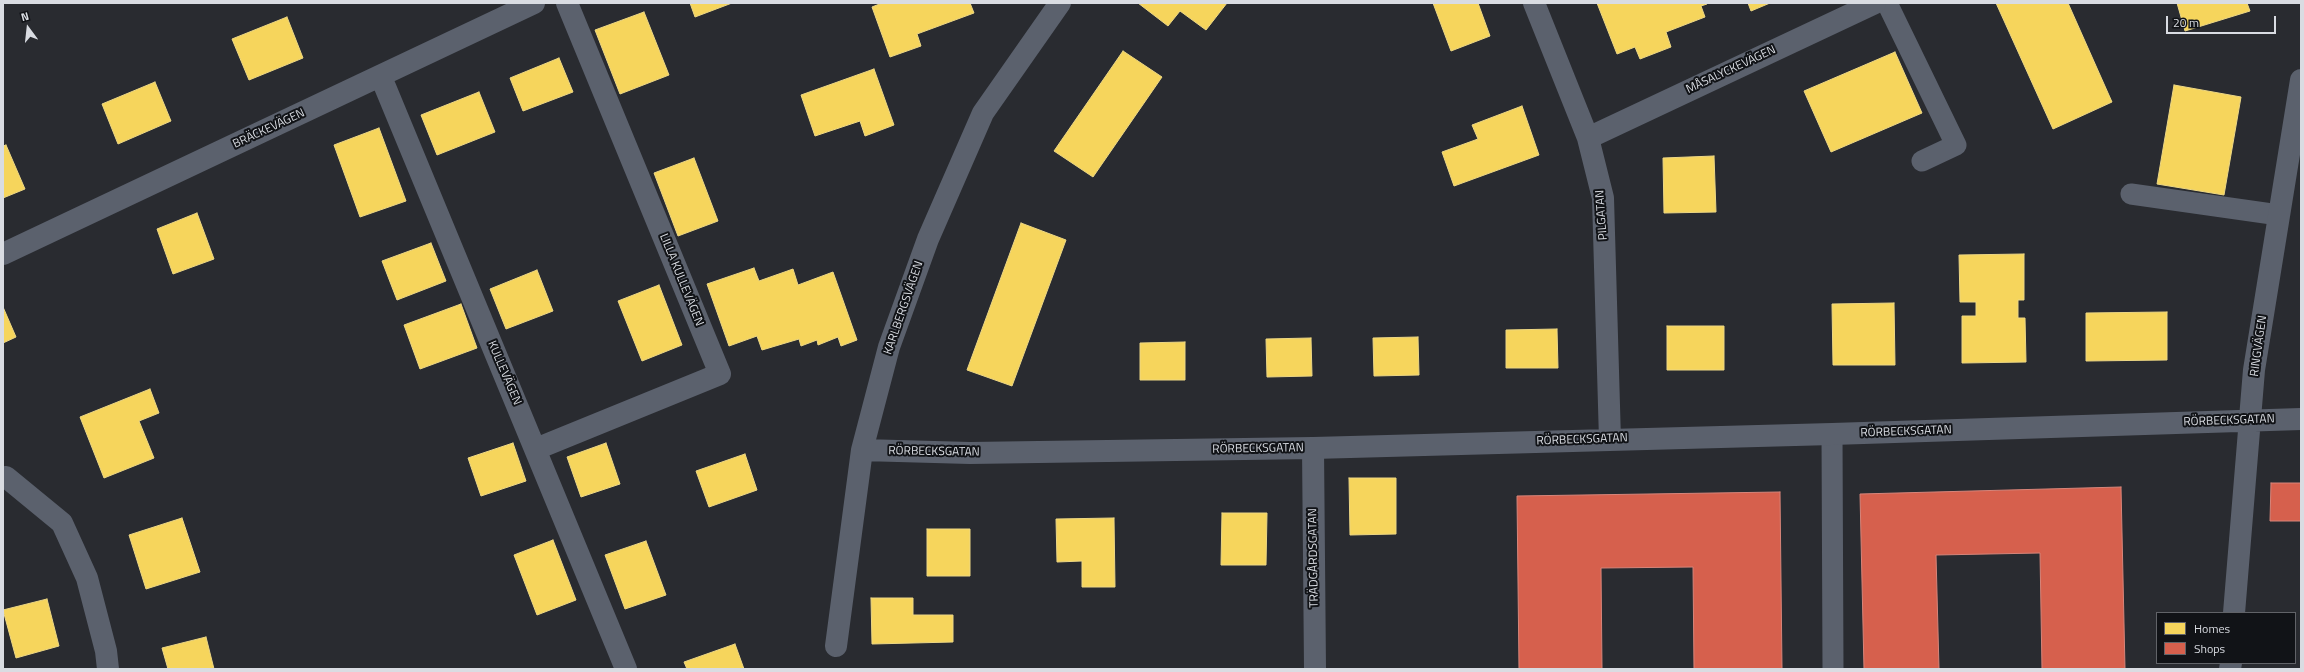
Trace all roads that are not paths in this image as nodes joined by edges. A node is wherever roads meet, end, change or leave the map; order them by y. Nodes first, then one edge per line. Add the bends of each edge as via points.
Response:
1 (534, 3) edge
2 (567, 3) edge
3 (1060, 3) edge
4 (1534, 3) edge
5 (1874, 3) edge
6 (1887, 3) edge
7 (381, 77) junction
8 (2301, 80) edge
9 (1588, 138) junction
10 (1922, 161) dead end
11 (2131, 194) dead end
12 (2279, 215) junction
13 (3, 254) edge
14 (2301, 419) edge
15 (2250, 420) junction
16 (1832, 434) junction
17 (1610, 440) junction
18 (1313, 448) junction
19 (536, 449) junction
20 (862, 450) junction
21 (6, 477) dead end
22 (2234, 612) edge
23 (836, 646) dead end
24 (108, 669) edge
25 (626, 669) edge
26 (1315, 669) edge
27 (1833, 669) edge

1 - 7 street, BRÄCKEVÄGEN
2 - 19 street, LILLA KULLEVÄGEN via 720,374
3 - 20 street, KARLBERGSVÄGEN via 983,114 928,239 889,346
4 - 9 street, PILGATAN
5 - 9 street, MÅSALYCKEVÄGEN
6 - 10 lane via 1956,145
7 - 13 street, BRÄCKEVÄGEN
7 - 19 street, KULLEVÄGEN
8 - 12 street, RINGVÄGEN
9 - 17 street, PILGATAN via 1603,198
11 - 12 lane
12 - 15 street, RINGVÄGEN via 2254,370
14 - 15 street, RÖRBECKSGATAN
15 - 16 street, RÖRBECKSGATAN
15 - 22 street, RINGVÄGEN
16 - 17 street, RÖRBECKSGATAN
16 - 27 lane
17 - 18 street, RÖRBECKSGATAN
18 - 20 street, RÖRBECKSGATAN via 970,453
18 - 26 street, TRÄDGÅRDSGATAN
19 - 25 street, KULLEVÄGEN
20 - 23 street, KARLBERGSVÄGEN
21 - 24 street via 62,522 87,578 106,651

